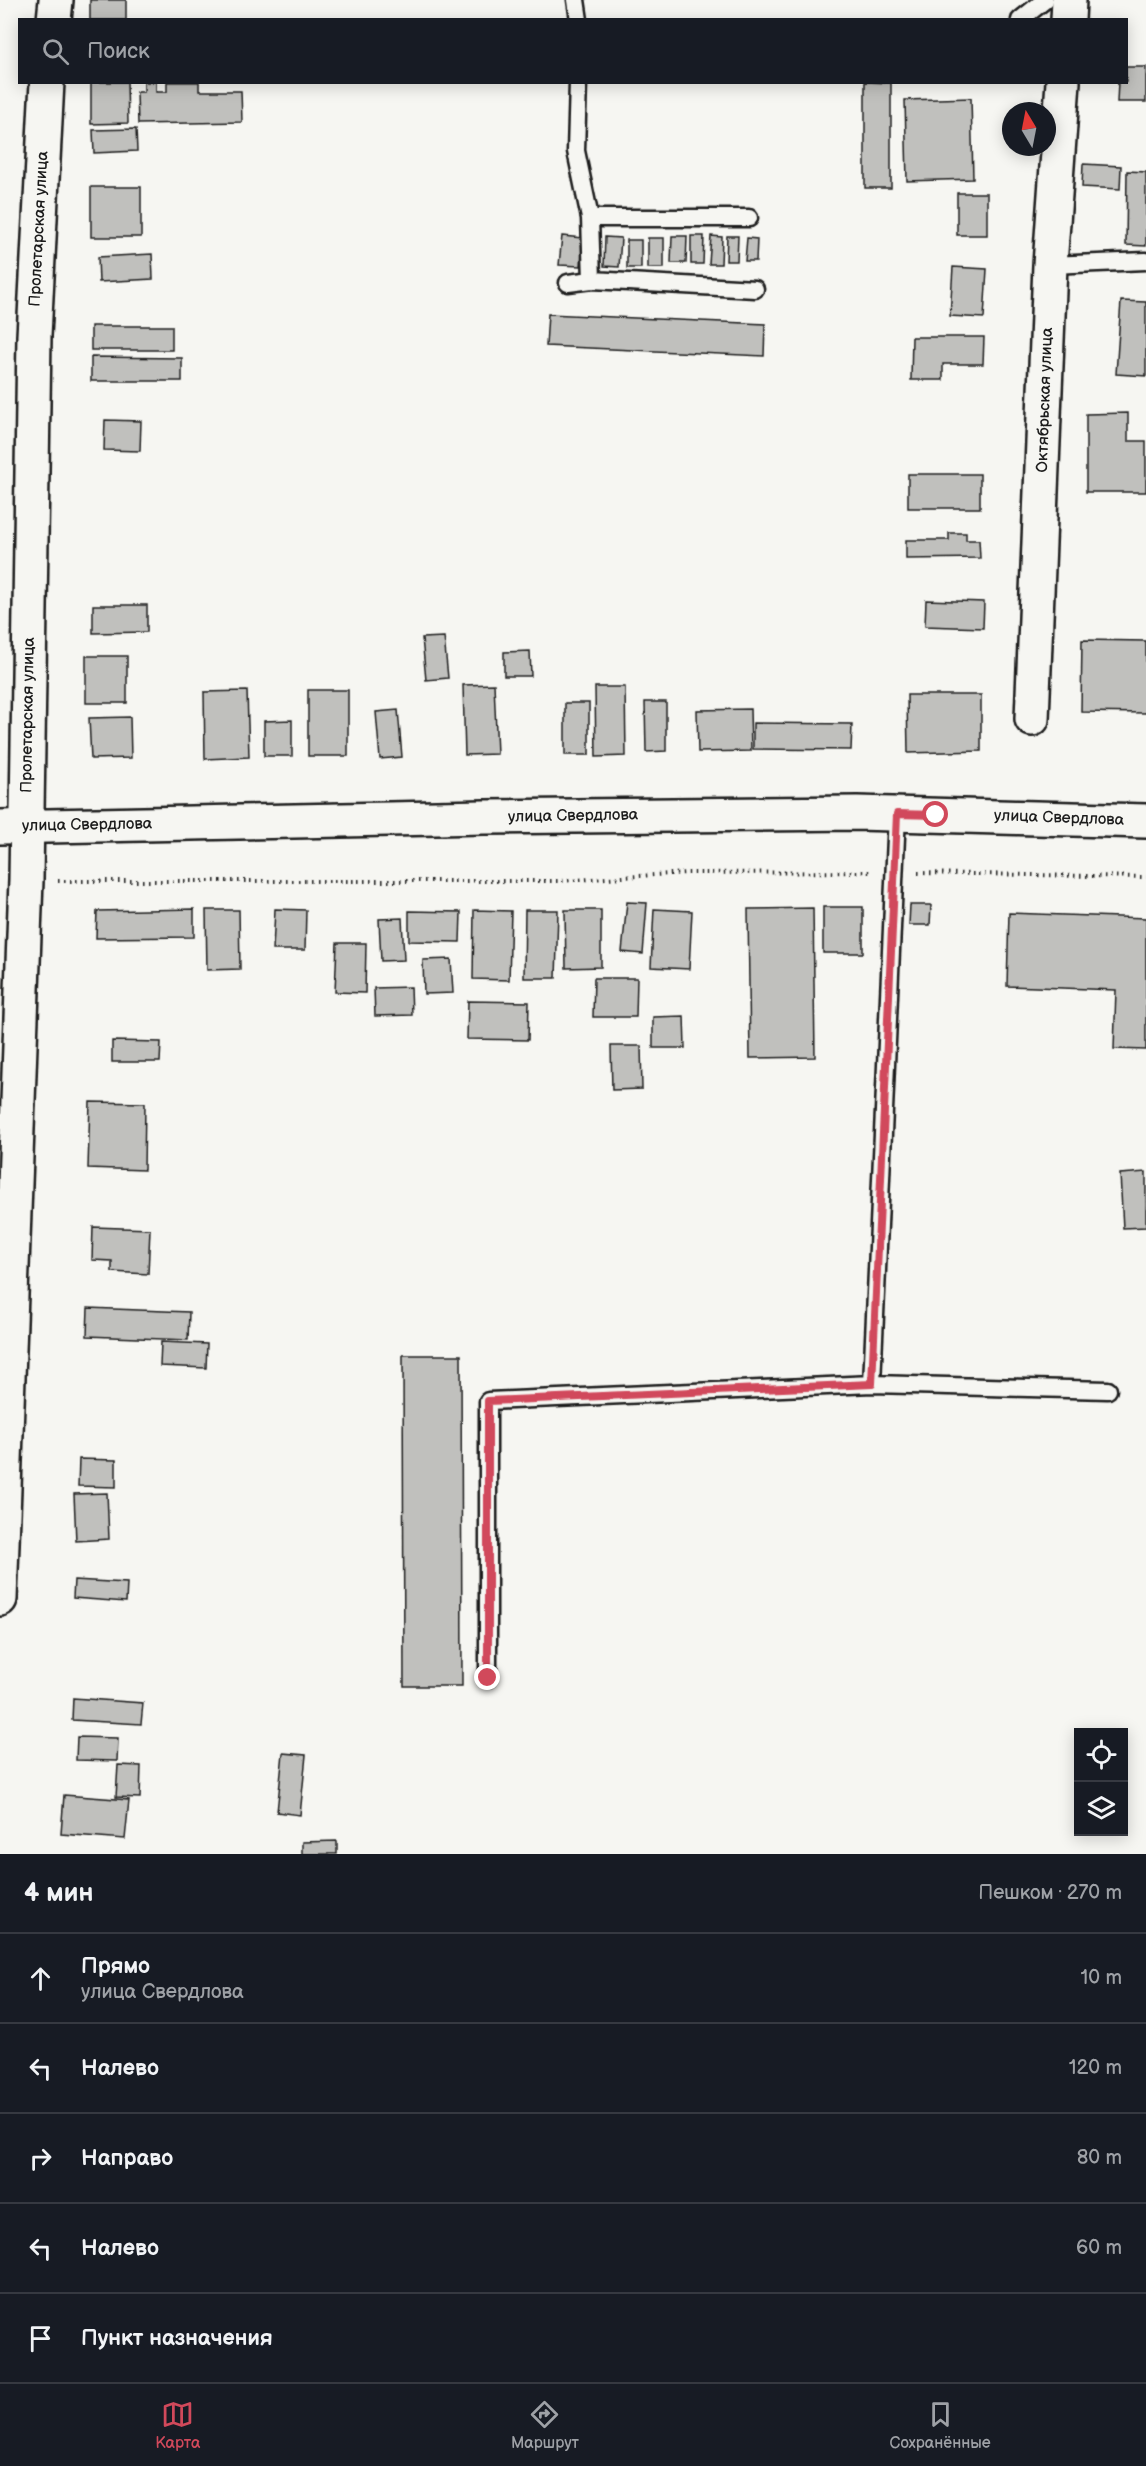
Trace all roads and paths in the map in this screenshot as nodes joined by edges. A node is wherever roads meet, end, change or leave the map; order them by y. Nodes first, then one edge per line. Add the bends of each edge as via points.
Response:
1 (56, 0) edge
2 (576, 0) edge
3 (1045, 0) edge
4 (1069, 0) edge
5 (54, 18) edge
6 (579, 18) edge
7 (1022, 18) edge
8 (1068, 18) edge
9 (47, 84) edge
10 (578, 84) edge
11 (1063, 84) edge
12 (590, 218) junction
13 (749, 218) dead end
14 (1146, 261) edge
15 (1050, 265) junction
16 (592, 280) junction
17 (568, 283) dead end
18 (754, 289) dead end
19 (1032, 718) dead end
20 (897, 814) junction
21 (1146, 821) edge
22 (13, 827) edge
23 (894, 872) junction
24 (1146, 877) edge
25 (26, 880) junction
26 (872, 1384) junction
27 (1108, 1390) dead end
28 (0, 1599) edge
29 (488, 1678) dead end

1 - 5 street
2 - 6 lane
3 - 7 lane
4 - 8 street
9 - 22 street, Пролетарская улица
10 - 12 lane via 576,151
11 - 15 street, Октябрьская улица
12 - 13 lane
12 - 16 lane
14 - 15 lane
15 - 19 street, Октябрьская улица
16 - 17 lane
16 - 18 lane
20 - 21 street, улица Свердлова
20 - 22 street, улица Свердлова
20 - 23 lane
22 - 25 street, Пролетарская улица
23 - 24 path
23 - 25 path via 687,873 559,881
23 - 26 lane
25 - 28 street, Пролетарская улица
26 - 27 lane
26 - 29 lane via 488,1401

